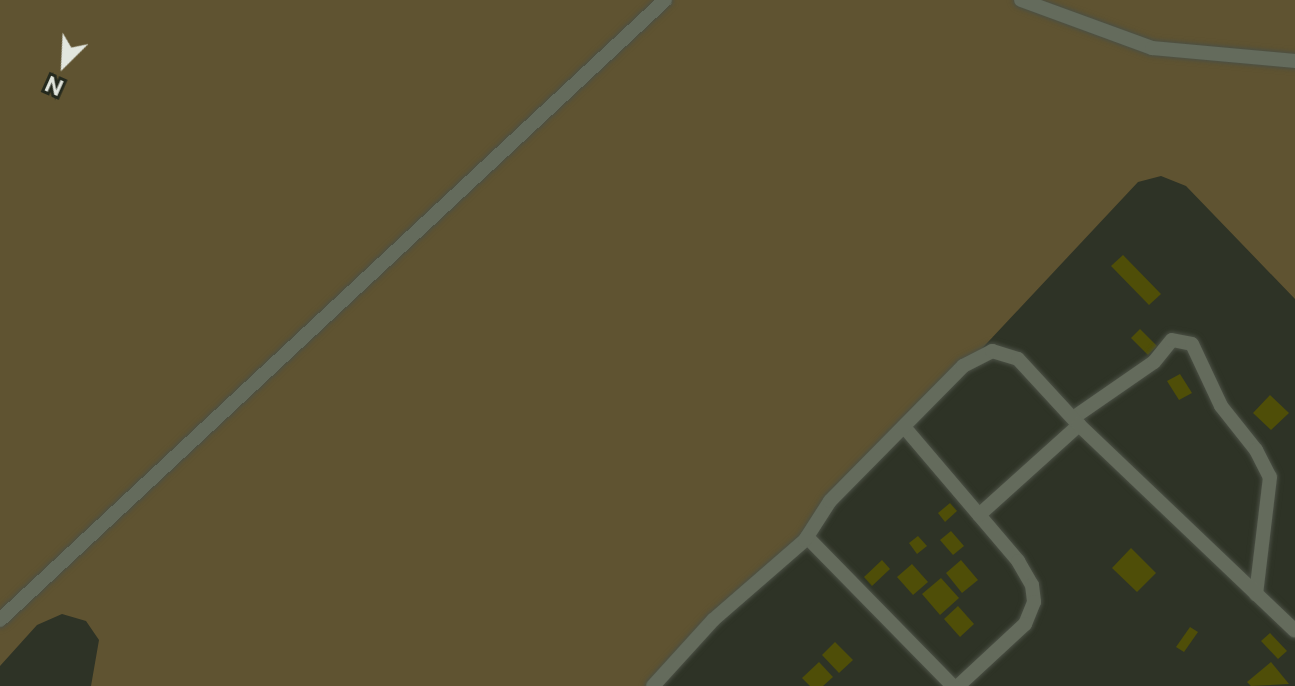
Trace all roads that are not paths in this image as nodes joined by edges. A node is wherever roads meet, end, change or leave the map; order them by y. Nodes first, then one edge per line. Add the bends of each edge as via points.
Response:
1 (665, 0) edge
2 (1021, 0) edge
3 (1295, 61) edge
4 (1076, 421) junction
5 (905, 428) junction
6 (979, 515) junction
7 (807, 537) junction
8 (1256, 594) junction
9 (0, 620) edge
10 (1295, 631) edge
11 (653, 686) edge
12 (955, 686) edge

1 - 9 street
2 - 3 street via 1152,48
4 - 5 street via 1018,359 992,351 963,366
4 - 6 street
4 - 8 street
4 - 8 street via 1154,362 1172,340 1192,344 1221,406 1270,477
5 - 6 street
5 - 7 street via 830,501
6 - 12 street via 1025,569 1034,602 1021,629
7 - 11 street via 703,628
7 - 12 street
8 - 10 street

